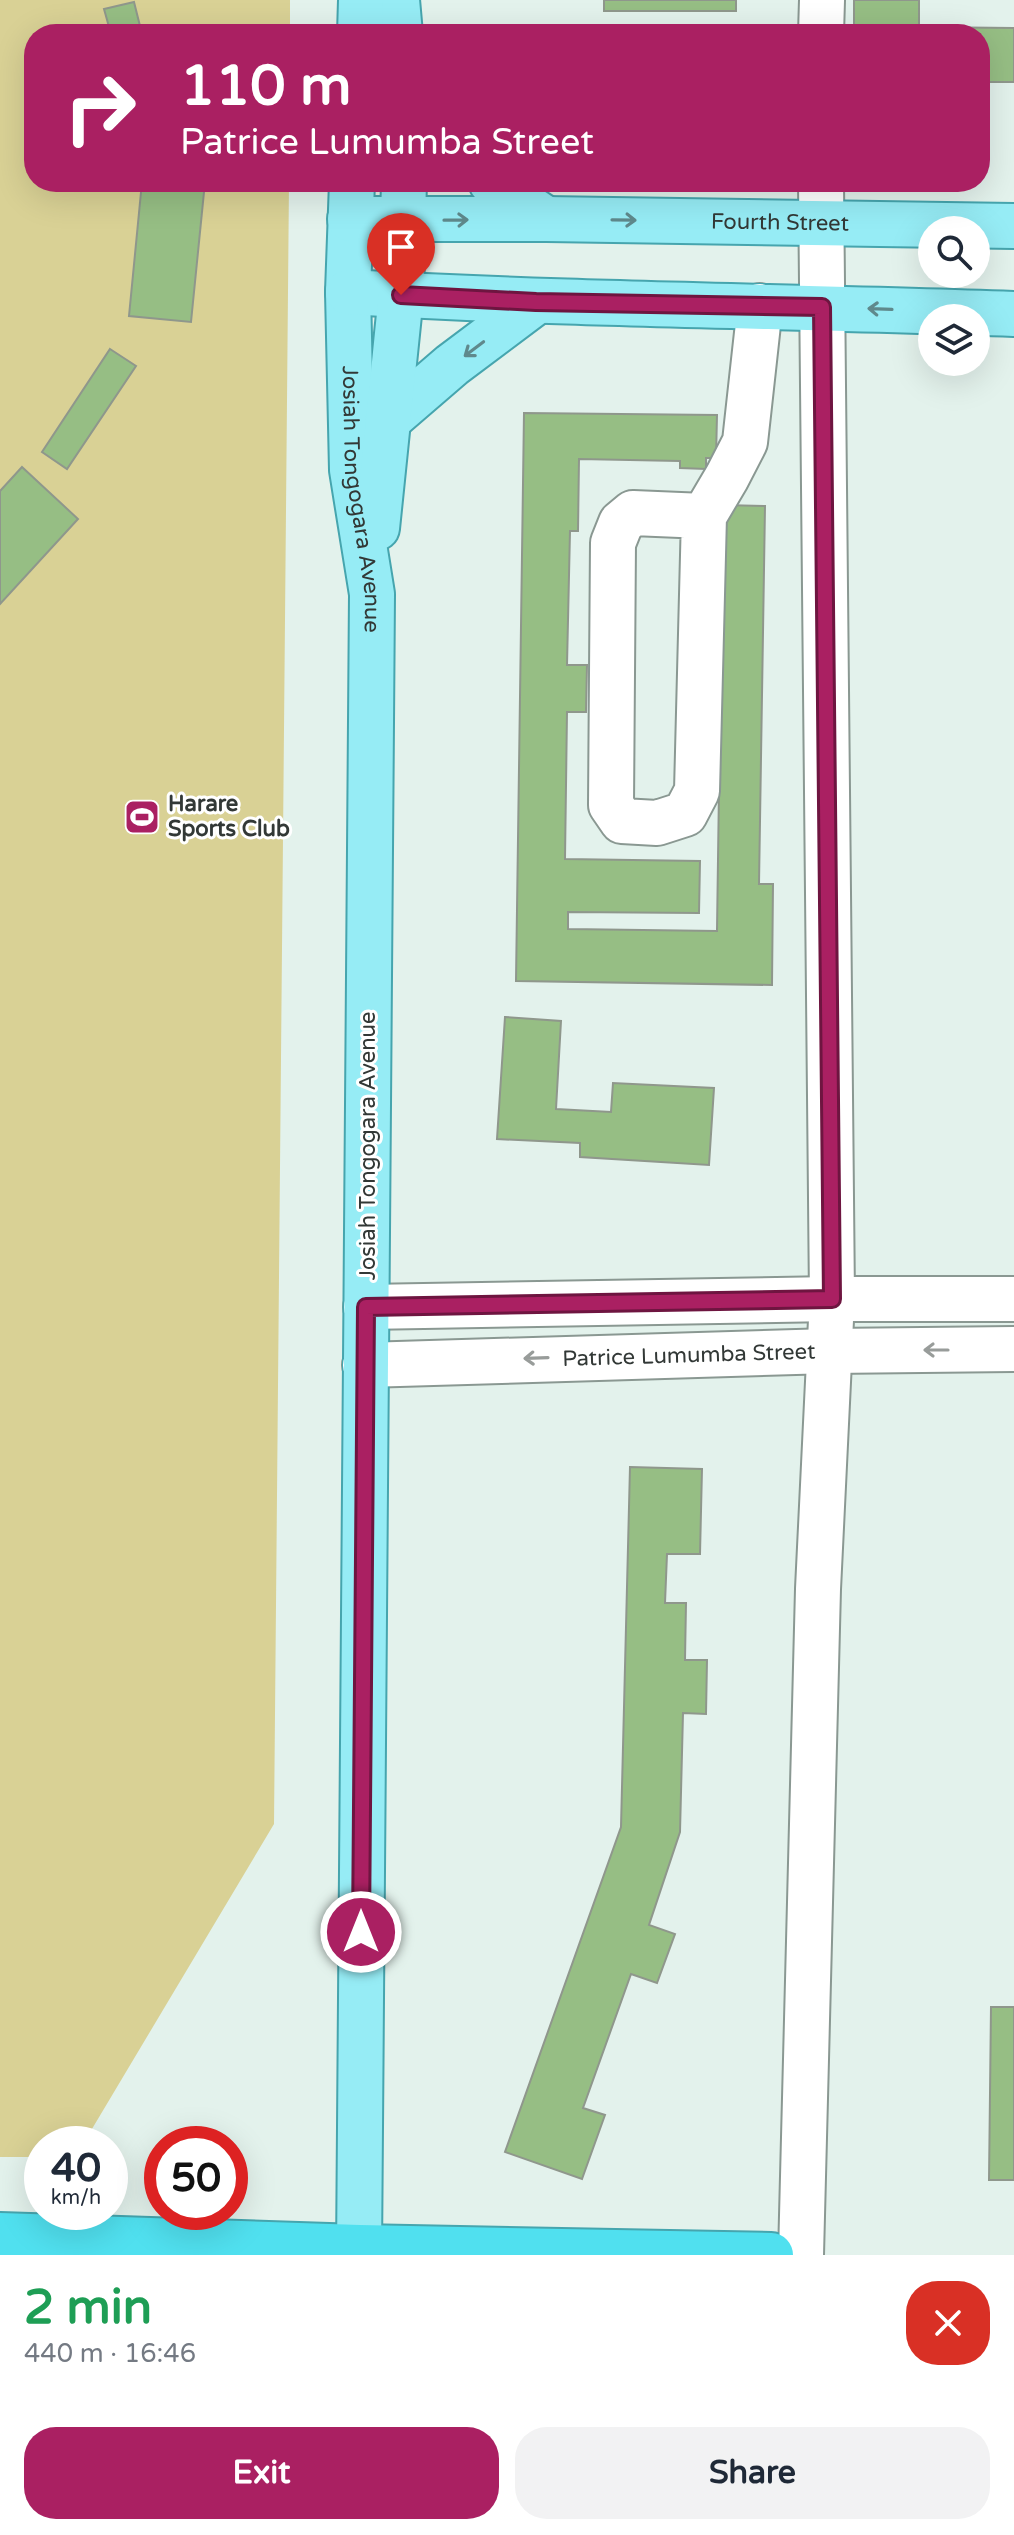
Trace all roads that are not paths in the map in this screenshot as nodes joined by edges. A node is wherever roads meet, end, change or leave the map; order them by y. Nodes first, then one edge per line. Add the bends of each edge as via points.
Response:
1 (361, 0) edge
2 (397, 0) edge
3 (822, 0) edge
4 (360, 24) edge
5 (399, 24) edge
6 (821, 24) edge
7 (506, 192) edge
8 (351, 201) edge
9 (404, 201) edge
10 (821, 203) edge
11 (546, 219) junction
12 (1014, 226) edge
13 (348, 292) junction
14 (401, 295) junction
15 (536, 302) junction
16 (760, 306) junction
17 (822, 307) junction
18 (1014, 314) edge
19 (387, 421) junction
20 (704, 516) junction
21 (372, 594) junction
22 (832, 1299) junction
23 (1014, 1299) edge
24 (366, 1307) junction
25 (1014, 1349) edge
26 (830, 1351) junction
27 (365, 1365) junction
28 (0, 2235) edge
29 (359, 2251) edge
30 (771, 2255) edge
31 (801, 2255) edge

1 - 4 main road
2 - 5 main road
3 - 6 street
7 - 11 main road
8 - 9 main road, Fourth Street
8 - 13 main road, Josiah Tongogara Avenue
9 -> 11 main road, Fourth Street
9 - 14 main road
11 -> 10 main road, Fourth Street
10 - 12 main road, Fourth Street
10 - 17 street
13 - 14 main road
13 - 21 main road, Josiah Tongogara Avenue via 352,470
14 - 15 main road
14 - 19 main road
15 - 16 main road
15 -> 19 main road
16 - 17 main road
16 - 20 street via 745,442
18 -> 17 main road
17 - 22 street
19 - 21 main road
20 - 20 street via 633,513 621,523 613,543 611,805 622,821 657,823 685,814 697,791
21 - 24 main road, Josiah Tongogara Avenue
22 - 23 street
22 - 24 street
22 - 26 street
24 - 27 main road, Josiah Tongogara Avenue
25 -> 26 street, Patrice Lumumba Street
26 -> 27 street, Patrice Lumumba Street
26 - 31 street via 818,1589
27 - 29 main road, Josiah Tongogara Avenue
28 - 29 highway
29 - 30 highway

